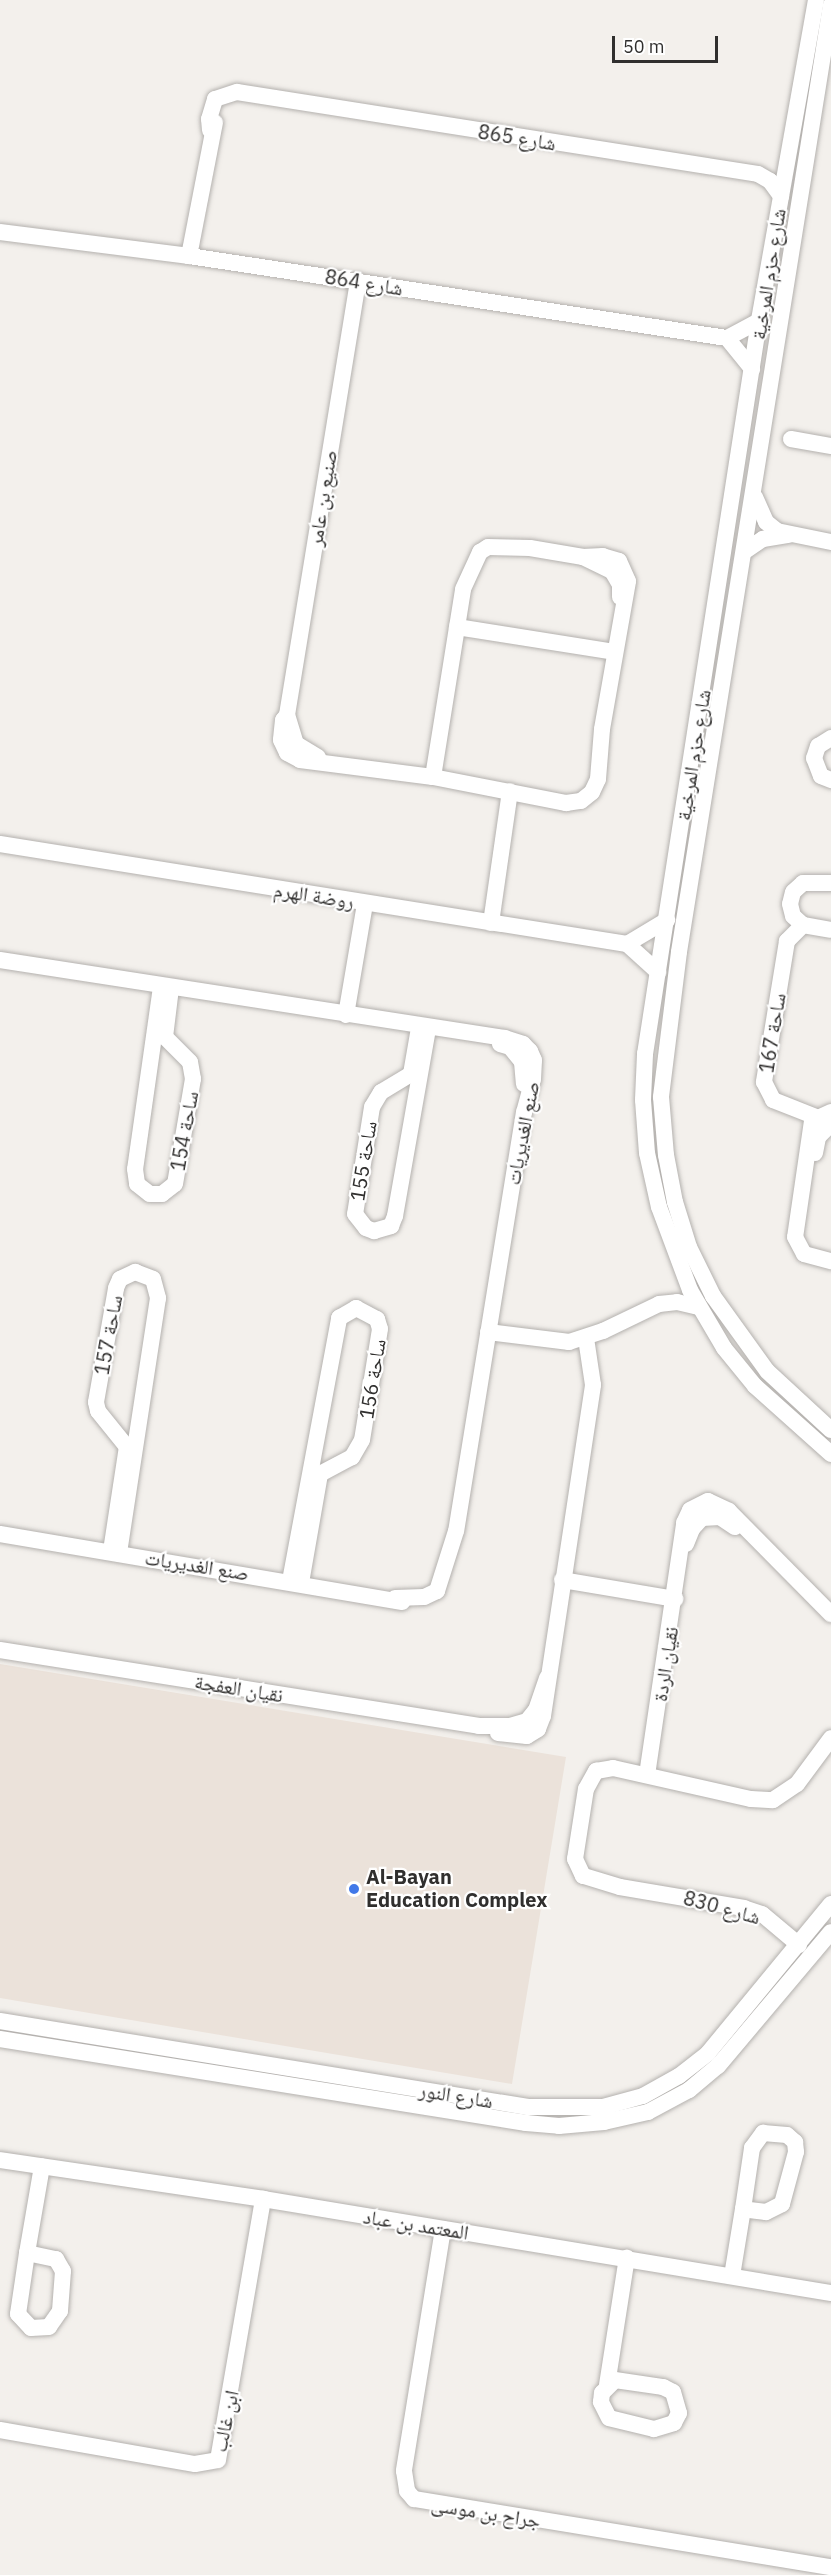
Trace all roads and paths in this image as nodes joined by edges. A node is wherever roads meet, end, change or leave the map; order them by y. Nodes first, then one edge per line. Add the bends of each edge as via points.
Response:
1 (816, 0) edge
2 (831, 5) edge
3 (828, 50) edge
4 (789, 157) junction
5 (758, 174) junction
6 (781, 196) junction
7 (0, 232) edge
8 (189, 256) junction
9 (358, 281) junction
10 (759, 321) junction
11 (727, 338) junction
12 (752, 369) junction
13 (791, 439) dead end
14 (831, 446) edge
15 (755, 496) junction
16 (789, 535) junction
17 (831, 542) edge
18 (745, 551) junction
19 (457, 627) junction
20 (614, 652) junction
21 (831, 738) edge
22 (433, 777) junction
23 (831, 780) edge
24 (510, 791) junction
25 (0, 844) edge
26 (831, 883) edge
27 (365, 904) junction
28 (668, 920) junction
29 (491, 923) junction
30 (803, 925) junction
31 (831, 930) edge
32 (627, 944) junction
33 (0, 960) edge
34 (658, 972) junction
35 (166, 987) junction
36 (346, 1015) junction
37 (423, 1028) junction
38 (179, 1051) junction
39 (148, 1065) junction
40 (395, 1086) junction
41 (417, 1106) junction
42 (826, 1118) edge
43 (831, 1253) edge
44 (831, 1261) edge
45 (678, 1264) junction
46 (659, 1304) junction
47 (699, 1307) junction
48 (488, 1332) junction
49 (586, 1338) junction
50 (140, 1418) junction
51 (115, 1428) junction
52 (831, 1430) edge
53 (316, 1442) junction
54 (831, 1454) edge
55 (340, 1462) junction
56 (0, 1534) edge
57 (115, 1552) junction
58 (562, 1580) junction
59 (295, 1582) junction
60 (675, 1599) junction
61 (831, 1614) edge
62 (0, 1650) edge
63 (831, 1738) edge
64 (647, 1775) junction
65 (831, 1904) edge
66 (831, 1932) edge
67 (799, 1945) junction
68 (0, 2021) edge
69 (0, 2039) edge
70 (120, 2040) junction
71 (118, 2058) junction
72 (0, 2160) edge
73 (42, 2166) junction
74 (263, 2199) junction
75 (744, 2209) junction
76 (443, 2229) junction
77 (27, 2253) dead end
78 (627, 2258) junction
79 (732, 2276) junction
80 (831, 2293) edge
81 (607, 2385) dead end
82 (0, 2430) edge
83 (831, 2567) edge

1 - 4 street, شارع حزم المرخية
2 - 3 street, شارع حزم المرخية
3 - 15 street, شارع حزم المرخية
4 - 5 street via 772,170
4 - 6 street, شارع حزم المرخية
5 - 6 street via 771,181
5 - 8 street, شارع 865 via 276,101 232,101 220,109 210,130
6 - 10 street, شارع حزم المرخية
7 - 8 street, شارع 864
8 - 9 street, شارع 864
9 - 11 street, شارع 864
9 - 22 street, صنيع بن عامر via 287,715 296,744 321,760
10 - 11 street
10 - 12 street, شارع حزم المرخية
11 - 12 street
12 - 28 street, شارع حزم المرخية
13 - 14 street
15 - 16 street via 766,522
15 - 18 street, شارع حزم المرخية
16 - 17 street
16 - 18 street via 763,539
18 - 52 street, شارع حزم المرخية via 665,1053 661,1097 666,1155 689,1247 713,1296 767,1371
19 - 20 street
19 - 20 street, صنيع بن عامر via 467,553 479,539 516,542 607,566 617,578 620,621
19 - 22 street, صنيع بن عامر
20 - 24 street, صنيع بن عامر via 598,779 592,792 574,803
21 - 23 street via 818,746 814,758 816,771
22 - 24 street, صنيع بن عامر
24 - 29 street
25 - 27 street, روضة الهرم
26 - 30 street via 809,882 793,892 791,910
27 - 29 street, روضة الهرم
27 - 36 street
28 - 32 street
28 - 34 street, شارع حزم المرخية
29 - 32 street, روضة الهرم
30 - 31 street
30 - 42 street, ساحة 167 via 787,941 764,1082 773,1100
32 - 34 street
33 - 35 street, صنع الغديريات
34 - 45 street, شارع حزم المرخية via 645,1054 643,1100 647,1153
35 - 36 street, صنع الغديريات
35 - 38 street, ساحة 154 via 164,1032
35 - 39 street, ساحة 154
36 - 37 street, صنع الغديريات
37 - 40 street, ساحة 155 via 411,1074
37 - 41 street, ساحة 155
37 - 48 street, صنع الغديريات via 523,1044 534,1060
38 - 39 street via 162,1055
38 - 39 street, ساحة 154 via 190,1062 193,1079 178,1174 175,1184 162,1194 141,1190 134,1176
40 - 41 street
40 - 41 street, ساحة 155 via 381,1092 372,1107 355,1205 355,1214 366,1228 383,1230 395,1216
42 - 43 street via 816,1144 804,1228 811,1247
42 - 44 street via 810,1129 795,1237 804,1254
45 - 46 street via 671,1290
45 - 47 street, شارع حزم المرخية
46 - 47 street via 677,1302
46 - 49 street
47 - 54 street, شارع حزم المرخية via 724,1348 755,1386
48 - 49 street via 551,1342
48 - 59 street, صنع الغديريات via 456,1531 436,1592 424,1597 395,1598
49 - 58 street, نقيان العفجة via 593,1385
50 - 51 street
50 - 51 street, ساحة 157 via 158,1298 153,1279 135,1272 120,1279 116,1288 96,1402 98,1411
50 - 57 street, ساحة 157
51 - 57 street, ساحة 157 via 126,1443 127,1452
53 - 55 street via 326,1455
53 - 55 street, ساحة 156 via 339,1318 356,1308 368,1311 377,1319 380,1329 362,1440 356,1454
53 - 59 street, ساحة 156
55 - 59 street, ساحة 156 via 324,1470 318,1479
56 - 57 street, صنع الغديريات
57 - 59 street, صنع الغديريات
58 - 60 street
58 - 62 street, نقيان العفجة via 546,1678 536,1710 527,1721 510,1726 479,1726
60 - 61 street, نقيان الردة via 682,1552 692,1529 707,1516 720,1517 748,1534
60 - 64 street, نقيان الردة
63 - 64 street via 808,1768 777,1792 748,1797
64 - 67 street, شارع 830 via 613,1768 596,1771 586,1784 580,1845 583,1861 592,1872 635,1887 762,1914
65 - 67 street, شارع النور
66 - 71 street, شارع النور via 718,2066 689,2090 648,2112 604,2122 559,2126 526,2123
67 - 70 street, شارع النور via 708,2054 643,2096 603,2108 528,2107
68 - 70 street, شارع النور
69 - 71 street, شارع النور
70 - 71 street
72 - 73 street, المعتمد بن عباد
73 - 74 street, المعتمد بن عباد
73 - 77 street
74 - 76 street, المعتمد بن عباد
74 - 82 street, ابن غالب via 218,2460 195,2464
75 - 75 street via 766,2212 782,2204 796,2152 795,2142 787,2135 763,2133 756,2139
75 - 79 street
76 - 78 street, المعتمد بن عباد
76 - 83 street, جراح بن موسى via 404,2472 407,2492 414,2499
78 - 79 street, المعتمد بن عباد
78 - 81 street
79 - 80 street, المعتمد بن عباد

